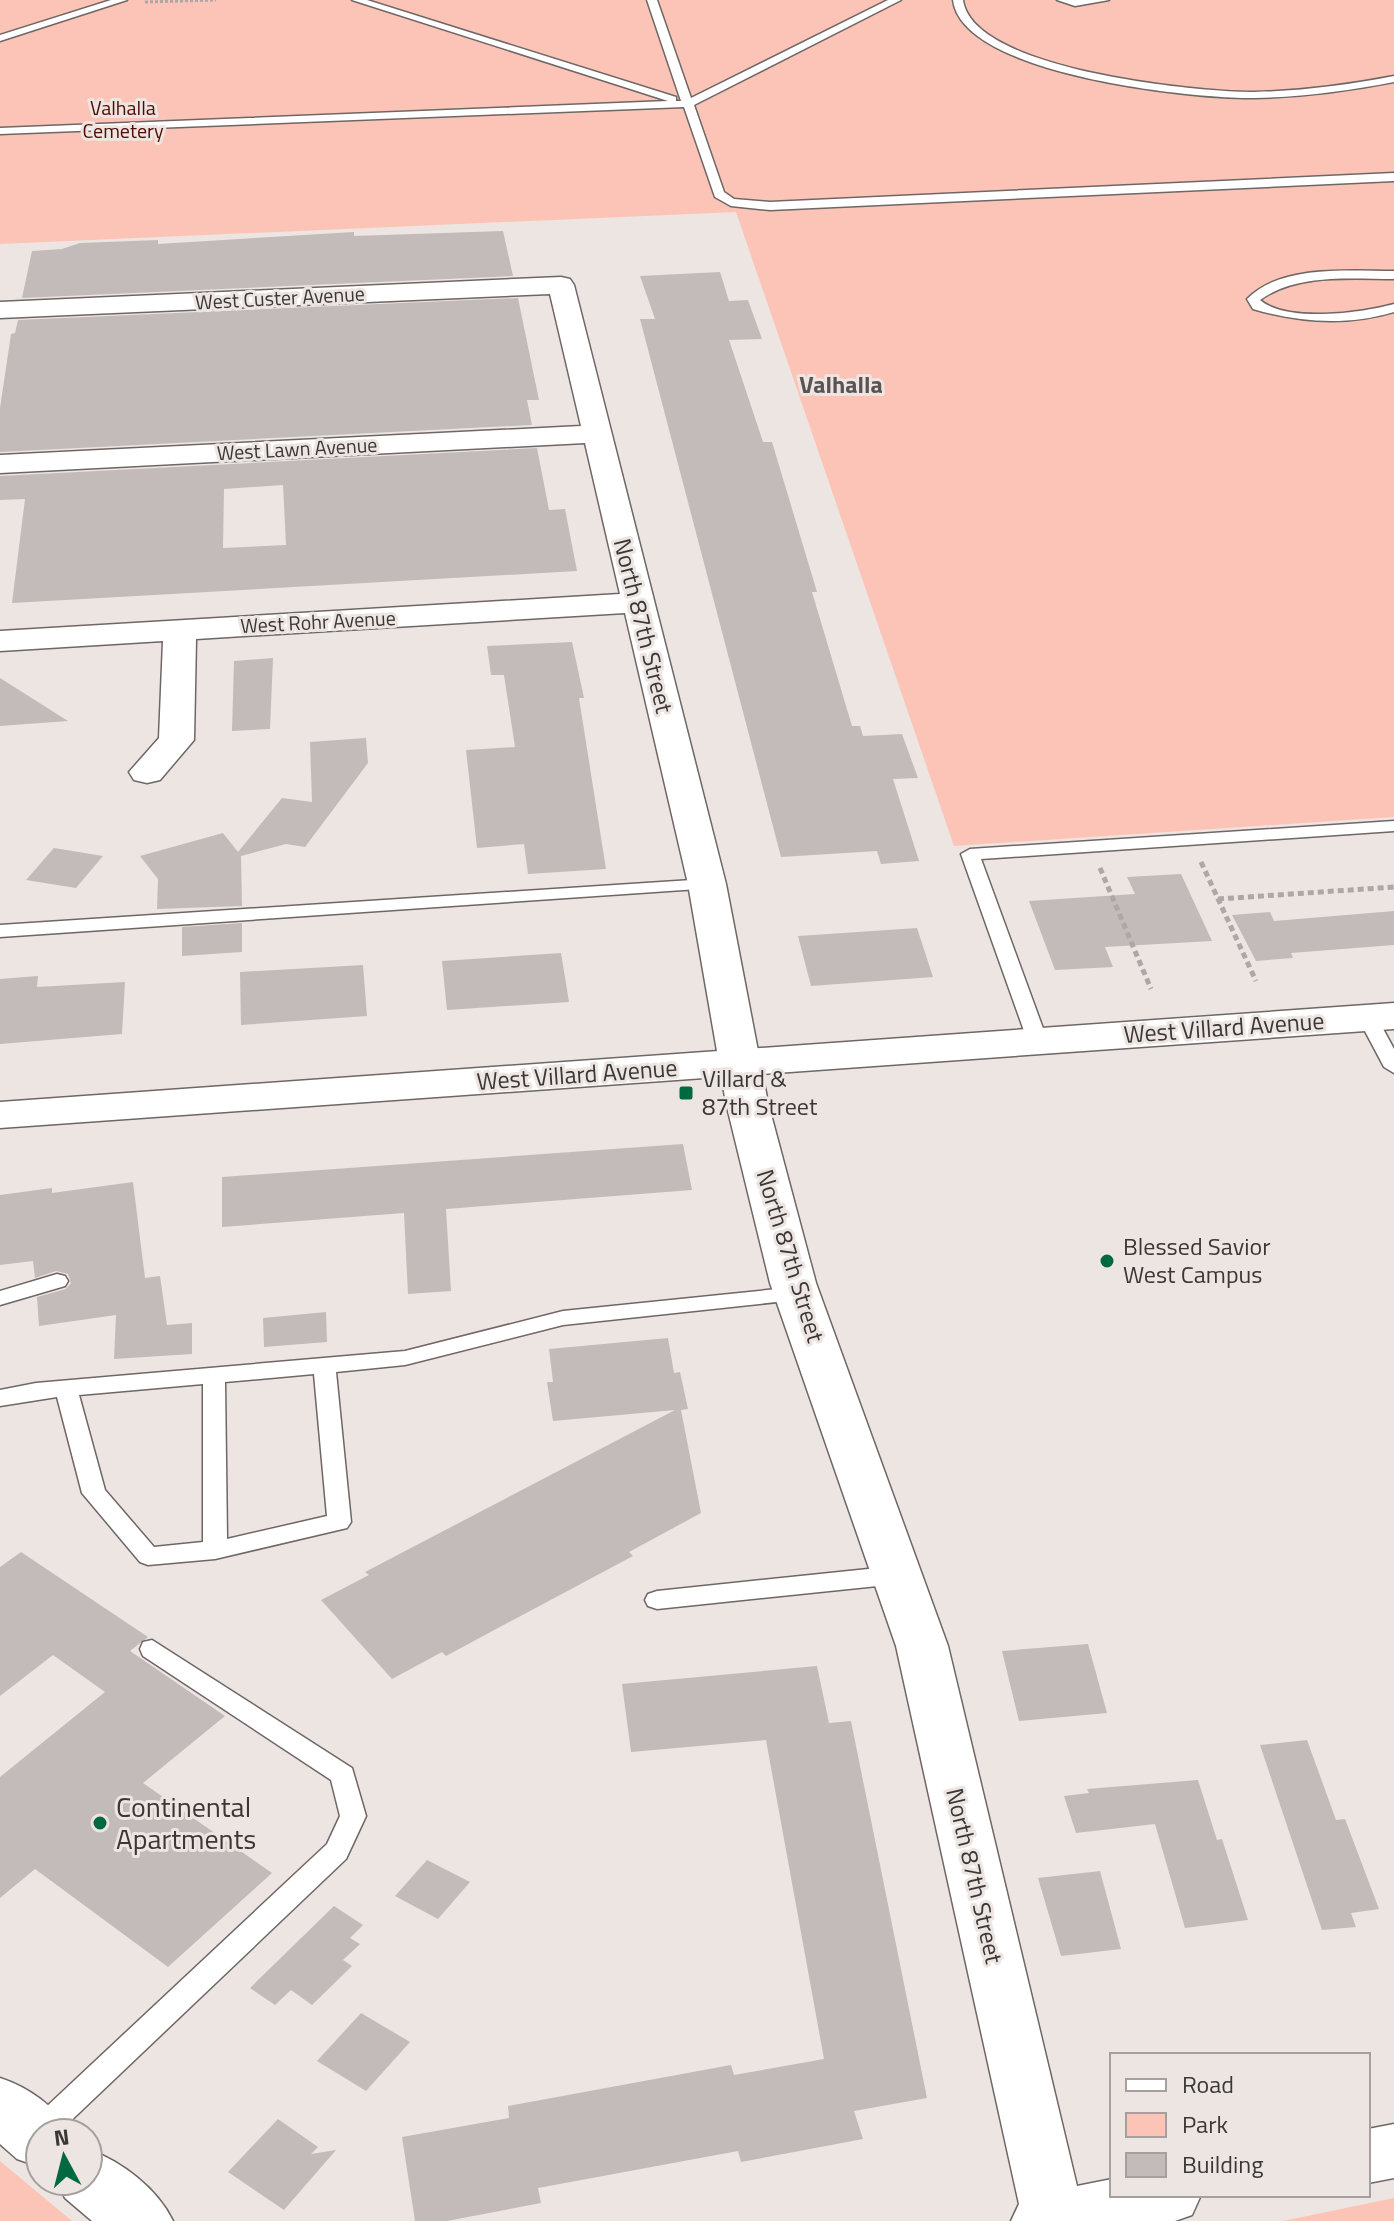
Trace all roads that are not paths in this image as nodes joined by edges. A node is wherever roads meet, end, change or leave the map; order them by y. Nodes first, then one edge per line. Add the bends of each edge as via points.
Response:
1 (357, 0) edge
2 (652, 0) edge
3 (896, 0) edge
4 (958, 0) edge
5 (1062, 0) edge
6 (1104, 0) edge
7 (116, 2) edge
8 (0, 38) edge
9 (1394, 79) edge
10 (689, 110) junction
11 (0, 131) edge
12 (0, 142) edge
13 (1394, 177) edge
14 (1394, 275) edge
15 (561, 285) joint
16 (1394, 308) edge
17 (0, 310) edge
18 (595, 434) junction
19 (0, 464) edge
20 (636, 603) junction
21 (180, 630) junction
22 (0, 641) edge
23 (147, 772) dead end
24 (1394, 826) edge
25 (707, 884) junction
26 (0, 931) edge
27 (1381, 1017) edge
28 (1038, 1042) junction
29 (739, 1063) junction
30 (1394, 1067) edge
31 (0, 1115) edge
32 (57, 1281) dead end
33 (797, 1294) junction
34 (0, 1298) edge
35 (324, 1365) junction
36 (214, 1375) junction
37 (66, 1388) junction
38 (0, 1398) edge
39 (215, 1550) junction
40 (897, 1575) junction
41 (657, 1600) dead end
42 (152, 1649) dead end
43 (35, 2117) edge
44 (1394, 2151) edge
45 (1370, 2156) edge
46 (104, 2191) edge
47 (1160, 2197) edge
48 (1048, 2220) edge
49 (140, 2221) edge

1 - 10 lane
2 - 10 lane
3 - 10 lane
4 - 9 lane via 970,28 999,46 1080,73 1131,83 1249,93
5 - 6 lane
7 - 8 lane
10 - 11 lane
10 - 12 lane
10 - 13 lane via 719,194 748,205
14 - 16 lane via 1306,280 1263,289 1253,299 1258,306 1299,316
15 - 17 street, West Custer Avenue
15 - 18 street, North 87th Street
18 - 19 street, West Lawn Avenue
18 - 20 street, North 87th Street
20 - 21 street, West Rohr Avenue
20 - 25 street, North 87th Street
21 - 22 street, West Rohr Avenue
21 - 23 street via 176,740
24 - 28 lane via 970,854
25 - 26 lane
25 - 29 street, North 87th Street
27 - 28 street, West Villard Avenue
27 - 30 lane
28 - 29 street, West Villard Avenue
29 - 31 street, West Villard Avenue
29 - 33 street, North 87th Street
32 - 34 lane
33 - 35 lane via 563,1318 405,1358
33 - 40 street, North 87th Street
35 - 36 lane
35 - 39 lane via 339,1522
36 - 37 lane
36 - 39 lane
37 - 38 lane
37 - 39 lane via 94,1493 148,1556
40 - 41 lane
40 - 48 street, North 87th Street via 922,1646
42 - 43 lane via 343,1775 353,1816 337,1851
44 - 45 street
46 - 49 street
47 - 48 street

